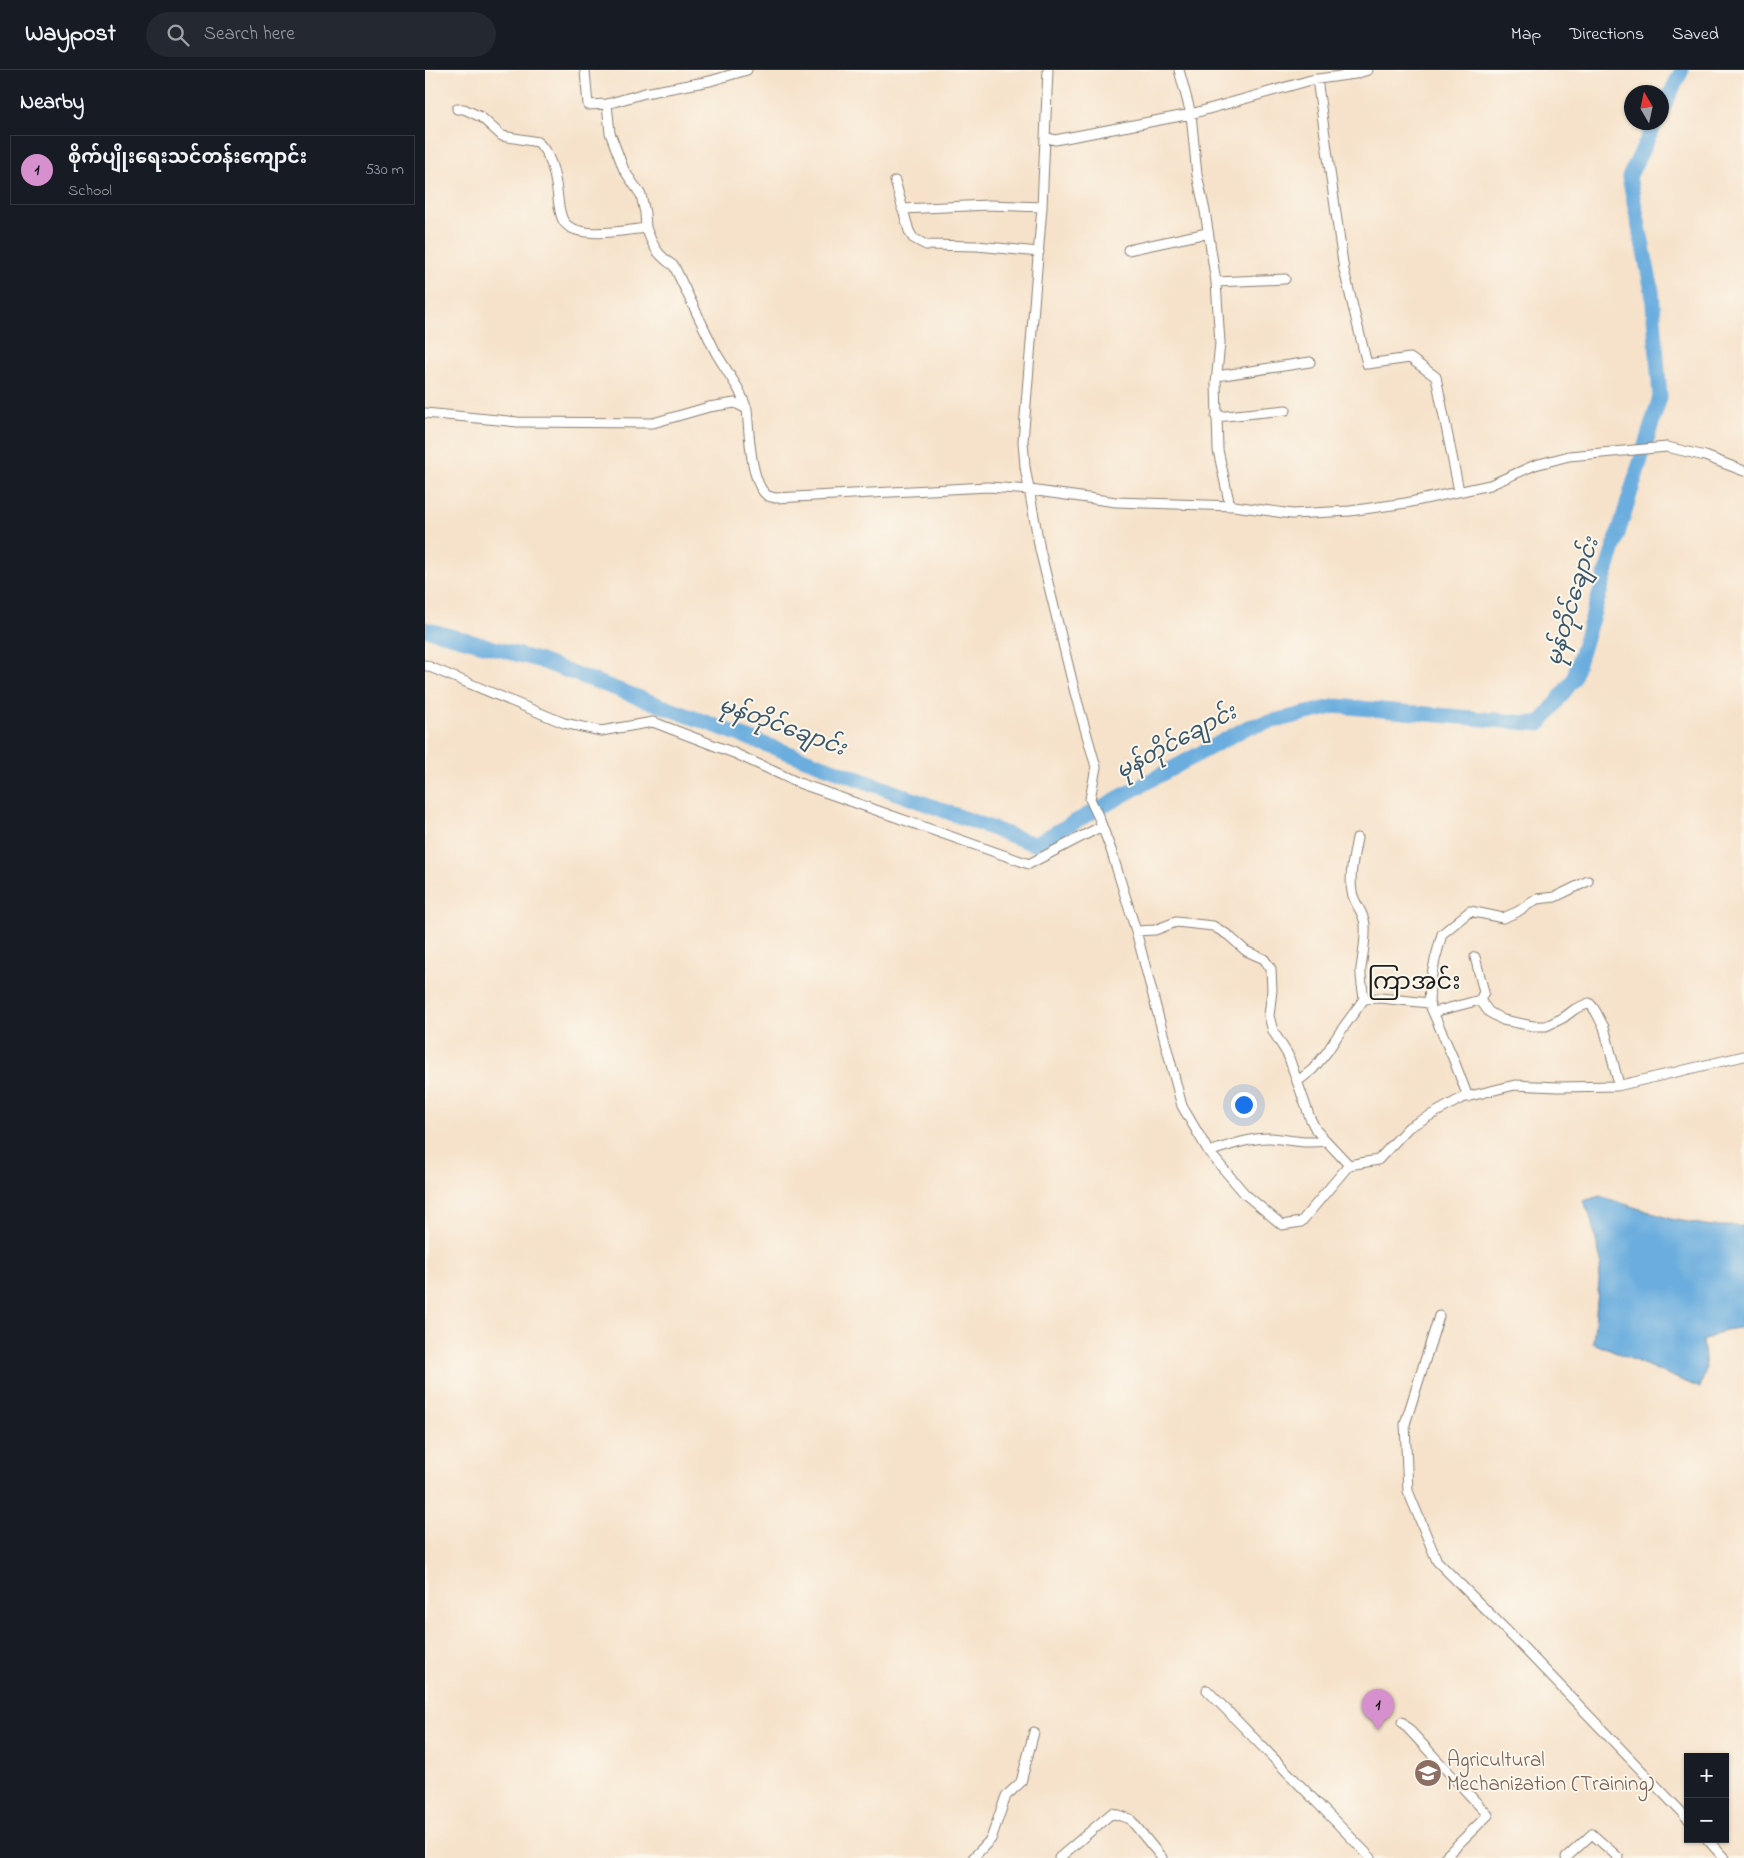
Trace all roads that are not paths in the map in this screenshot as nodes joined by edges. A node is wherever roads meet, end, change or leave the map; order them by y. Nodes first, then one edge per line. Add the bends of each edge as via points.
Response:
1 (747, 70) edge
2 (1048, 70) edge
3 (1179, 70) edge
4 (1368, 70) edge
5 (585, 71) edge
6 (1317, 79) junction
7 (607, 104) junction
8 (457, 109) dead end
9 (1191, 114) junction
10 (1046, 137) junction
11 (895, 181) dead end
12 (1042, 207) junction
13 (903, 208) junction
14 (645, 228) junction
15 (1207, 233) junction
16 (1128, 250) dead end
17 (1039, 252) junction
18 (1285, 279) dead end
19 (1216, 282) junction
20 (1310, 362) dead end
21 (1217, 376) junction
22 (747, 410) junction
23 (1286, 410) dead end
24 (425, 413) edge
25 (1216, 417) junction
26 (1744, 471) edge
27 (1030, 490) junction
28 (1459, 492) junction
29 (1230, 506) junction
30 (425, 665) edge
31 (1101, 822) junction
32 (1357, 838) dead end
33 (1588, 881) dead end
34 (1136, 931) junction
35 (1475, 957) dead end
36 (1364, 999) junction
37 (1480, 1000) junction
38 (1429, 1003) junction
39 (1434, 1012) junction
40 (1744, 1056) edge
41 (1297, 1082) junction
42 (1619, 1085) junction
43 (1467, 1097) junction
44 (1325, 1141) junction
45 (1209, 1152) junction
46 (1349, 1165) junction
47 (1439, 1316) dead end
48 (1207, 1690) dead end
49 (1402, 1722) dead end
50 (1034, 1732) dead end
51 (1684, 1815) edge
52 (1711, 1843) edge
53 (973, 1858) edge
54 (1059, 1858) edge
55 (1163, 1858) edge
56 (1371, 1858) edge
57 (1444, 1858) edge
58 (1566, 1858) edge
59 (1619, 1858) edge
60 (1724, 1858) edge

1 - 7 street
2 - 10 street
3 - 9 street
4 - 6 street
5 - 7 street via 588,105
6 - 9 street
6 - 28 street via 1344,270 1367,364 1410,358 1436,377
7 - 14 street via 610,134 624,170 641,195
8 - 14 street via 481,117 502,136 538,142 547,151 553,166 562,220 572,229 604,233
9 - 10 street via 1055,140
9 - 15 street
10 - 12 street
11 - 13 street
12 - 13 street
12 - 17 street
13 - 17 street via 913,238 926,245
14 - 22 street via 661,258 674,266
15 - 16 street
15 - 19 street
17 - 27 street via 1023,441
18 - 19 street
19 - 21 street via 1220,343
20 - 21 street
21 - 25 street
22 - 24 street via 735,403 653,423 518,422
22 - 27 street via 751,458 760,487 767,496 988,487
23 - 25 street
25 - 29 street via 1218,450
26 - 28 street via 1705,456 1667,447 1569,456 1535,465 1490,485
27 - 29 street via 1116,502
27 - 31 street via 1040,550 1096,767 1090,799
28 - 29 street via 1350,511 1292,514
30 - 31 street via 563,723 601,731 653,722 734,753 799,783 1029,864
31 - 34 street
32 - 36 street via 1352,894 1365,924 1361,970
33 - 38 street via 1555,897 1537,899 1503,918 1470,911 1443,934 1430,983
34 - 41 street via 1155,930 1175,922 1213,926 1247,952 1264,960 1271,969 1269,1016 1273,1031 1288,1054
34 - 45 street via 1182,1106
35 - 37 street via 1484,992
36 - 38 street
36 - 41 street via 1313,1070
37 - 39 street
37 - 42 street via 1489,1012 1503,1020 1533,1026 1546,1026 1589,1003 1596,1009 1604,1027
38 - 39 street
39 - 43 street
40 - 42 street
41 - 44 street via 1310,1118
42 - 43 street via 1515,1085
43 - 46 street via 1409,1127 1377,1160
44 - 45 street via 1291,1142 1269,1138
44 - 46 street
45 - 46 street via 1245,1194 1282,1225 1301,1222
47 - 51 street via 1405,1424 1408,1491 1437,1561
48 - 56 street
49 - 57 street via 1488,1815
50 - 53 street via 1021,1782 1006,1796 991,1839
52 - 60 street
54 - 55 street via 1112,1812 1130,1819
58 - 59 street via 1592,1834

